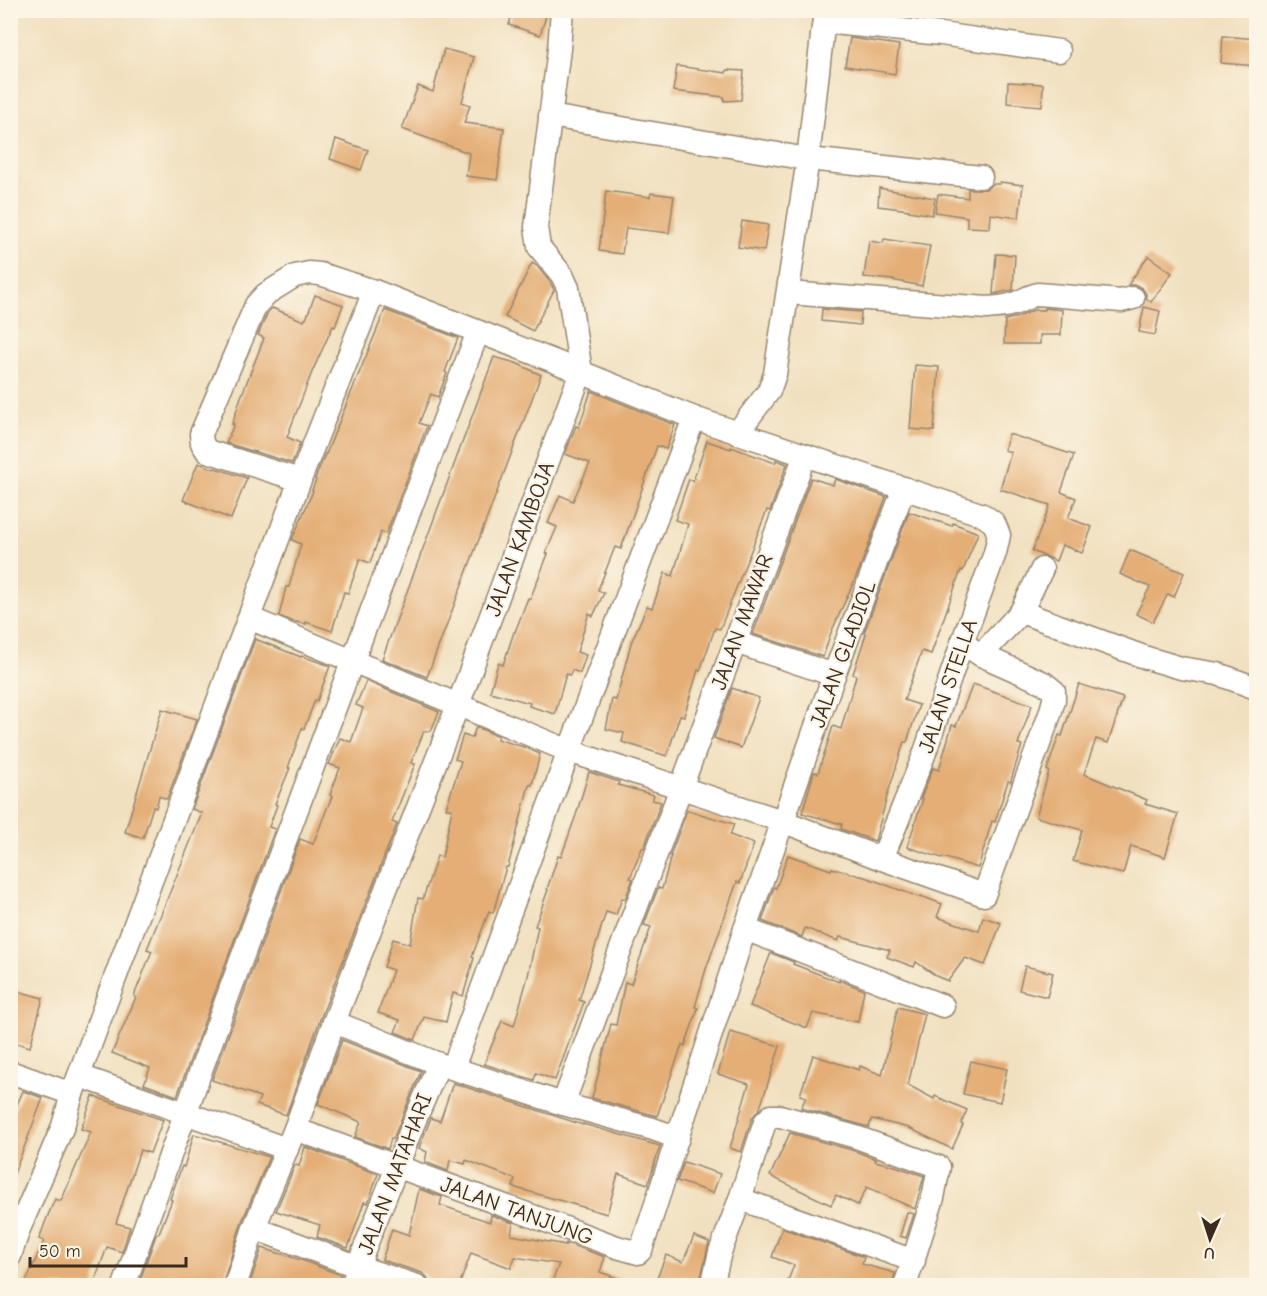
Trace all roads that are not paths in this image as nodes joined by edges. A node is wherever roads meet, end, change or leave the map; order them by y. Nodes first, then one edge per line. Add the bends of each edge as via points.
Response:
1 (562, 10) edge
2 (824, 16) edge
3 (1059, 51) dead end
4 (550, 116) junction
5 (808, 159) junction
6 (981, 177) dead end
7 (374, 291) junction
8 (788, 293) junction
9 (1133, 298) dead end
10 (478, 332) junction
11 (581, 372) junction
12 (694, 418) junction
13 (737, 433) junction
14 (805, 455) junction
15 (300, 480) junction
16 (904, 488) junction
17 (1042, 569) dead end
18 (1021, 612) junction
19 (249, 618) junction
20 (735, 642) junction
21 (962, 643) junction
22 (981, 655) junction
23 (352, 660) junction
24 (834, 675) junction
25 (1257, 688) edge
26 (458, 705) junction
27 (569, 751) junction
28 (681, 789) junction
29 (782, 822) junction
30 (882, 859) junction
31 (745, 929) junction
32 (943, 1006) dead end
33 (334, 1022) junction
34 (446, 1066) junction
35 (10, 1072) edge
36 (76, 1085) junction
37 (563, 1104) junction
38 (185, 1113) junction
39 (678, 1138) junction
40 (291, 1139) junction
41 (398, 1167) junction
42 (740, 1199) junction
43 (15, 1228) edge
44 (255, 1228) junction
45 (638, 1253) joint
46 (10, 1256) edge
47 (914, 1262) junction
48 (356, 1276) edge
49 (124, 1286) edge
50 (236, 1286) edge
51 (417, 1286) edge
52 (712, 1286) edge
53 (905, 1286) edge

1 - 4 street
2 - 3 street
2 - 5 street
4 - 5 street
4 - 11 street via 536,227 539,247 568,288
5 - 6 street
5 - 8 street
7 - 10 street
7 - 15 street
7 - 15 street via 309,273 295,276 266,294 256,305 201,434 207,451
8 - 9 street via 987,308 1014,304 1038,294
8 - 13 street via 769,391
10 - 11 street
10 - 23 street
11 - 12 street
11 - 26 street, JALAN KAMBOJA
12 - 13 street
12 - 27 street, JALAN MATAHARI
13 - 14 street
14 - 16 street
14 - 20 street, JALAN MAWAR
15 - 19 street
16 - 21 street, JALAN STELLA via 983,515 994,523 999,535
16 - 24 street, JALAN GLADIOL
17 - 18 street
18 - 22 street
18 - 25 street via 1147,658 1218,674
19 - 23 street
19 - 36 street
20 - 24 street
20 - 28 street, JALAN MAWAR
21 - 22 street
21 - 30 street, JALAN STELLA via 924,755
22 - 30 street via 1054,691 984,895
23 - 26 street
23 - 38 street
24 - 29 street, JALAN GLADIOL
26 - 27 street
26 - 33 street, JALAN KAMBOJA
27 - 28 street
27 - 34 street, JALAN MATAHARI
28 - 29 street
28 - 37 street, JALAN MAWAR
29 - 30 street
29 - 31 street, JALAN GLADIOL
31 - 32 street
31 - 39 street, JALAN GLADIOL
33 - 34 street
33 - 40 street, JALAN KAMBOJA
34 - 37 street
34 - 41 street, JALAN MATAHARI via 412,1127
35 - 36 street, JALAN TANJUNG
36 - 38 street, JALAN TANJUNG
36 - 43 street via 63,1126
37 - 39 street
38 - 40 street, JALAN TANJUNG
38 - 49 street
39 - 45 street, JALAN GLADIOL
40 - 41 street, JALAN TANJUNG
40 - 44 street, JALAN KAMBOJA
41 - 45 street, JALAN TANJUNG
41 - 48 street, JALAN MATAHARI
42 - 47 street
42 - 47 street via 765,1122 771,1116 856,1137 939,1167
42 - 52 street
43 - 46 street
44 - 48 street
44 - 50 street, JALAN KAMBOJA
47 - 53 street
48 - 51 street

